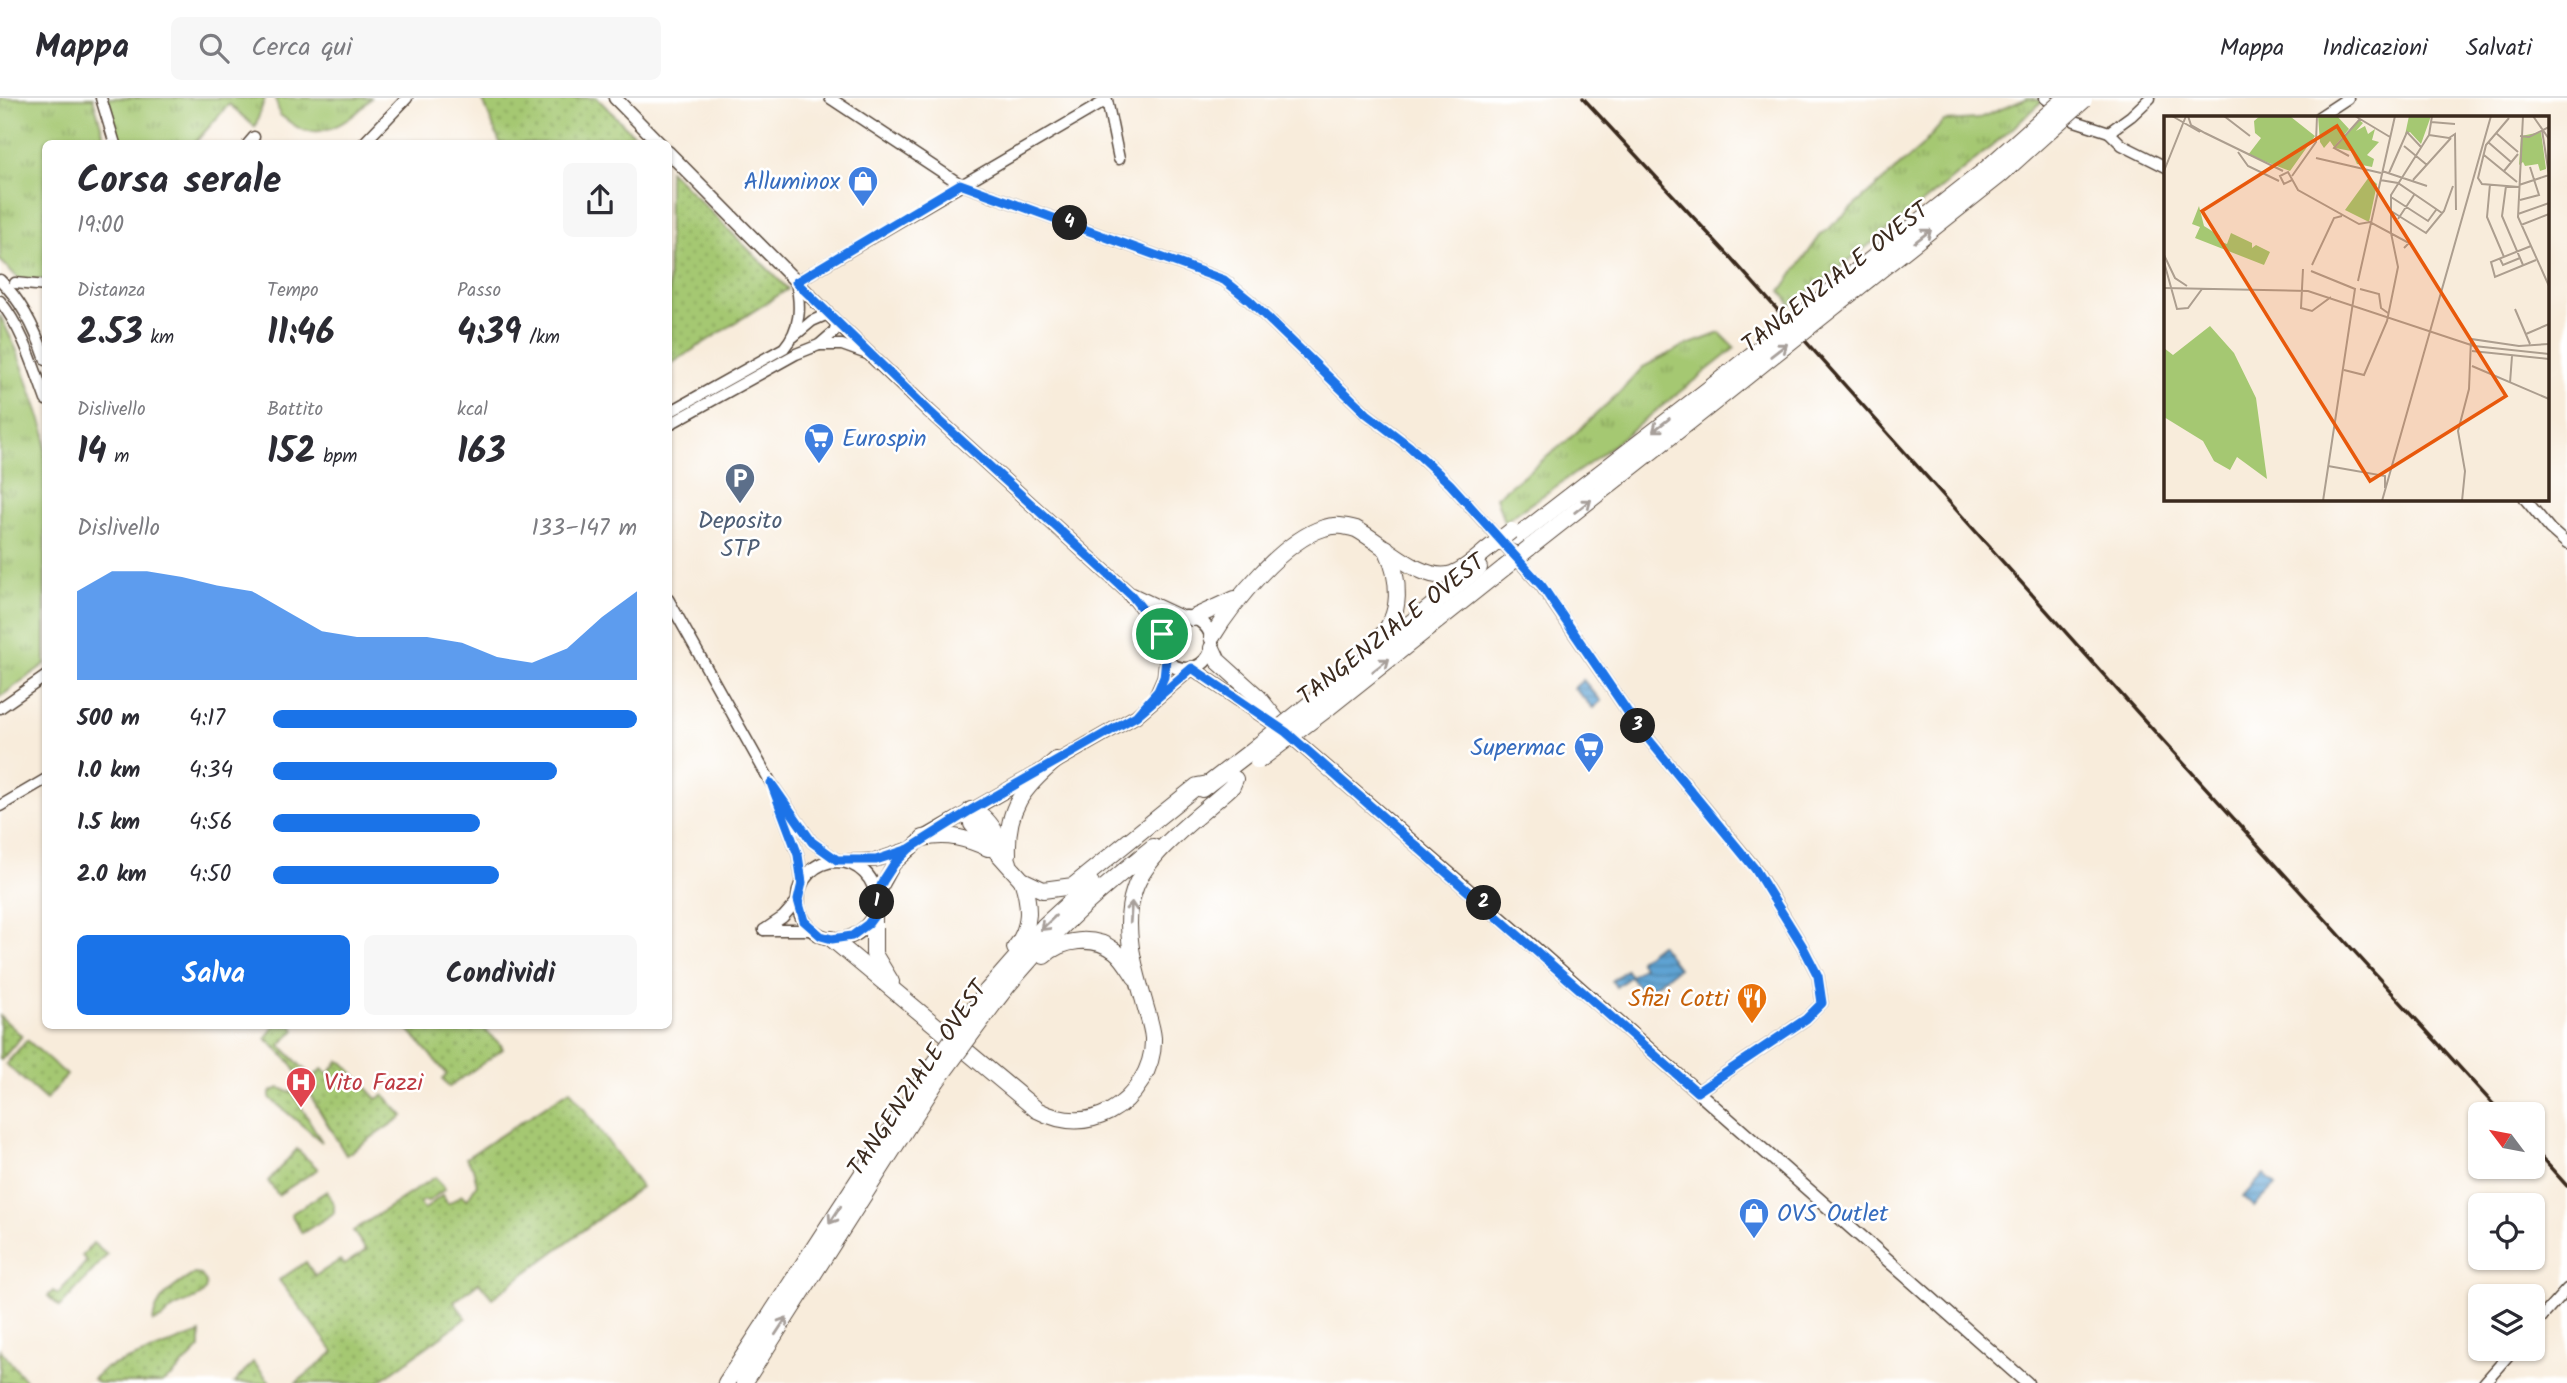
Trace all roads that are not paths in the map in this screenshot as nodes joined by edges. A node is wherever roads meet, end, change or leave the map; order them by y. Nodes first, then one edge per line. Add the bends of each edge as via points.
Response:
1 (101, 98) edge
2 (407, 98) edge
3 (615, 98) edge
4 (830, 98) edge
5 (2045, 98) edge
6 (2066, 98) edge
7 (2150, 98) edge
8 (2348, 98) edge
9 (2085, 99) edge
10 (2321, 116) edge
11 (2046, 125) junction
12 (2109, 132) junction
13 (114, 140) edge
14 (367, 140) edge
15 (656, 140) edge
16 (672, 156) edge
17 (1119, 159) dead end
18 (2164, 166) edge
19 (960, 184) junction
20 (0, 280) edge
21 (796, 282) junction
22 (15, 283) dead end
23 (42, 286) edge
24 (0, 301) edge
25 (833, 319) junction
26 (793, 338) junction
27 (819, 345) junction
28 (42, 349) edge
29 (872, 356) junction
30 (1721, 388) junction
31 (42, 389) edge
32 (672, 411) edge
33 (672, 423) edge
34 (2526, 500) edge
35 (1519, 539) junction
36 (2567, 544) edge
37 (1385, 546) junction
38 (1496, 558) junction
39 (1242, 595) junction
40 (1132, 596) junction
41 (672, 605) edge
42 (1186, 618) junction
43 (1162, 634) junction
44 (1212, 642) junction
45 (1166, 659) junction
46 (1192, 668) junction
47 (42, 679) edge
48 (1220, 687) junction
49 (1249, 689) junction
50 (1323, 699) junction
51 (0, 708) edge
52 (1136, 716) junction
53 (1286, 732) junction
54 (1254, 757) junction
55 (1056, 760) junction
56 (1235, 779) junction
57 (42, 781) edge
58 (771, 783) junction
59 (1208, 784) junction
60 (0, 806) edge
61 (971, 810) junction
62 (923, 838) junction
63 (909, 849) junction
64 (994, 850) junction
65 (842, 860) junction
66 (1009, 863) junction
67 (1022, 880) junction
68 (802, 883) junction
69 (877, 895) junction
70 (798, 900) junction
71 (874, 916) junction
72 (811, 930) junction
73 (832, 939) junction
74 (1138, 980) junction
75 (901, 995) junction
76 (994, 996) junction
77 (931, 1079) junction
78 (1697, 1092) junction
79 (2567, 1289) edge
80 (2545, 1314) edge
81 (2503, 1361) edge
82 (726, 1383) edge
83 (744, 1383) edge
84 (2027, 1383) edge
85 (2484, 1383) edge

1 - 13 street
2 - 14 street
3 - 15 main road
4 - 19 street
5 - 12 street via 2075,121
6 - 11 highway, TANGENZIALE OVEST, bridge
7 - 12 street
8 - 10 street
9 - 11 highway, TANGENZIALE OVEST, bridge
11 - 30 highway, TANGENZIALE OVEST, bridge
12 - 18 street via 2122,145
16 - 21 main road
17 - 19 street via 1107,100
19 - 21 street
19 - 78 street via 1224,280 1367,414 1450,484 1542,586 1636,724 1755,869 1818,976 1822,1003 1818,1009
20 - 28 street via 20,305
21 - 25 main road
21 - 26 street via 800,318
22 - 23 street
24 - 31 street via 25,342
25 - 26 street via 812,321
25 - 27 street via 834,332
25 - 29 main road
26 - 32 street via 764,361
27 - 29 street via 842,345
27 - 33 street
29 - 40 main road
35 -> 30 highway, TANGENZIALE OVEST
30 -> 35 highway, TANGENZIALE OVEST via 1560,504 1548,503
34 - 36 street
35 - 38 highway, bridge
35 - 38 highway, TANGENZIALE OVEST, bridge
37 - 38 highway via 1429,575 1441,576
37 - 39 highway via 1356,529 1323,528 1284,553
37 - 50 highway via 1395,572 1395,614 1382,635 1328,682
38 - 50 highway, TANGENZIALE OVEST
39 - 42 highway
39 - 44 highway
40 - 42 highway
40 - 43 main road
41 - 58 street
42 - 43 main road via 1166,626
42 - 44 main road via 1206,626
43 - 45 main road
44 - 46 main road via 1205,661
44 - 49 highway via 1218,661
45 - 46 main road via 1177,667
45 - 52 main road via 1158,691
46 - 48 main road
46 - 52 main road
47 - 51 street
48 - 49 street via 1243,694
48 - 53 main road
49 - 53 highway
50 - 54 highway, TANGENZIALE OVEST, bridge
52 - 55 main road
53 - 78 main road
54 - 56 highway, TANGENZIALE OVEST
54 - 59 highway, TANGENZIALE OVEST
55 - 61 main road
55 - 66 highway via 1032,781 1010,818
74 -> 56 highway via 1130,922 1138,880 1154,856
56 - 76 highway, TANGENZIALE OVEST via 1107,884
57 - 60 street
58 - 65 street via 812,842
58 - 68 street via 798,855
59 - 67 highway via 1197,786 1073,886 1043,890
59 -> 76 highway, TANGENZIALE OVEST via 1044,926
61 - 62 main road
61 - 64 highway via 972,824
61 - 66 highway via 995,833
62 - 63 main road
62 - 64 highway via 953,835
63 - 65 main road via 876,860
63 - 69 main road via 894,864
64 - 66 highway
65 - 68 main road via 816,866
65 - 69 main road via 856,864 870,877
66 - 67 highway
67 - 76 highway via 1028,897 1027,927 986,984
68 - 70 main road
69 - 71 main road
70 - 72 main road
70 - 72 street via 764,930
71 - 73 main road via 852,936
71 - 75 highway via 874,954
72 - 73 main road
73 - 75 highway
74 - 75 highway via 1153,1034 1148,1068 1122,1103 1101,1116 1079,1121 1037,1110
74 - 76 highway via 1113,949 1079,941 1056,946 1008,992
76 - 77 highway, TANGENZIALE OVEST, bridge
77 -> 82 highway, TANGENZIALE OVEST
83 -> 77 highway, TANGENZIALE OVEST
78 - 84 main road
79 - 80 street
81 - 85 street

